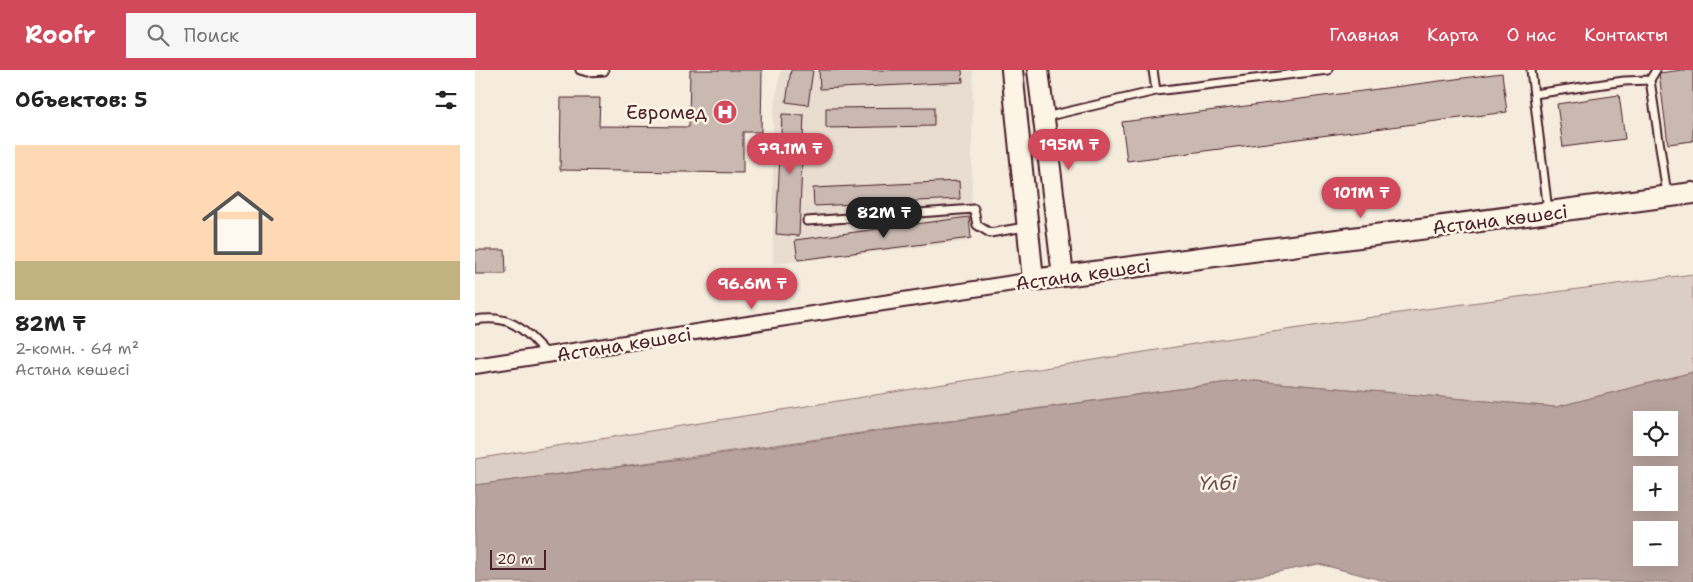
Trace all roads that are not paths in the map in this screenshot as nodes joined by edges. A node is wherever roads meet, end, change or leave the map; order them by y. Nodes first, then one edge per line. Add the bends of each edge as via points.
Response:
1 (579, 70) edge
2 (1012, 70) edge
3 (1039, 70) edge
4 (1153, 70) edge
5 (1327, 70) edge
6 (1531, 70) edge
7 (1656, 70) edge
8 (604, 71) edge
9 (1650, 80) junction
10 (1156, 91) junction
11 (1534, 94) junction
12 (1045, 117) junction
13 (1693, 193) edge
14 (1668, 196) junction
15 (1548, 212) junction
16 (807, 220) dead end
17 (1028, 227) junction
18 (1063, 276) junction
19 (1033, 280) junction
20 (475, 320) edge
21 (548, 356) junction
22 (475, 366) edge

1 - 8 lane
2 - 17 main road
3 - 12 main road
4 - 10 lane
5 - 10 lane
6 - 11 lane
7 - 9 lane
9 - 11 lane
9 - 14 lane
10 - 12 lane
11 - 15 lane
12 - 18 main road
13 - 14 main road, Астана көшесі
14 - 15 main road, Астана көшесі
15 - 18 main road, Астана көшесі
16 - 17 lane via 974,209 977,225 990,233
17 - 19 main road
18 - 19 main road, Астана көшесі
19 - 21 street, Астана көшесі
20 - 21 lane via 493,317 521,326
21 - 22 street, Астана көшесі

